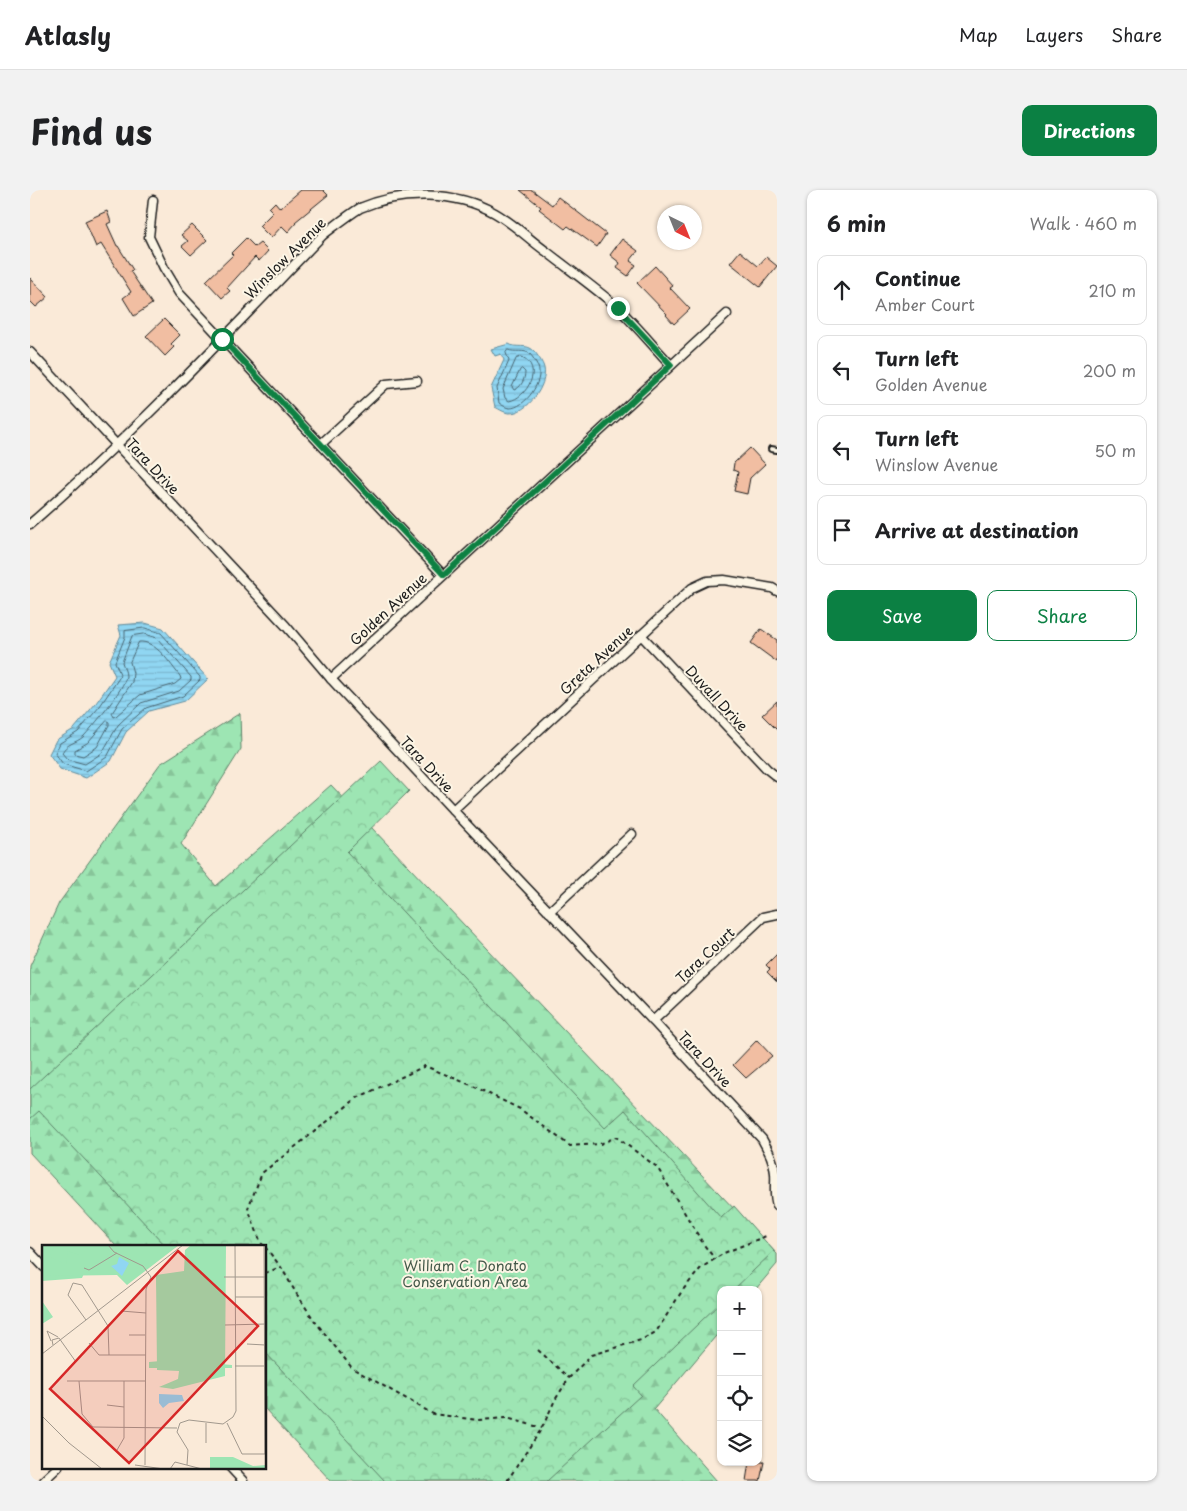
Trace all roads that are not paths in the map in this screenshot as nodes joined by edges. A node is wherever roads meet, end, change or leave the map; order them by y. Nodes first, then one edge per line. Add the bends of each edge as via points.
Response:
1 (153, 200) dead end
2 (727, 314) dead end
3 (222, 339) junction
4 (30, 352) edge
5 (671, 365) junction
6 (417, 381) dead end
7 (321, 444) junction
8 (117, 445) junction
9 (771, 449) dead end
10 (777, 450) edge
11 (30, 524) edge
12 (444, 575) junction
13 (777, 591) edge
14 (641, 635) junction
15 (331, 679) junction
16 (777, 777) edge
17 (453, 810) junction
18 (632, 834) dead end
19 (549, 912) junction
20 (777, 914) edge
21 (653, 1021) junction
22 (777, 1205) edge
23 (30, 1252) edge
24 (42, 1265) edge
25 (57, 1468) edge
26 (231, 1468) edge
27 (43, 1481) edge
28 (243, 1481) edge

1 - 3 street via 149,237 164,268 179,293
2 - 5 street, Golden Avenue
3 - 5 street, Winslow Avenue via 341,220 384,200 406,194 430,194 477,204 497,214 600,292
3 - 7 street
3 - 8 street, Winslow Avenue
4 - 8 street, Tara Drive
5 - 12 street, Golden Avenue
6 - 7 street via 386,384
7 - 12 street
8 - 11 street, Winslow Avenue
8 - 15 street, Tara Drive via 286,626
9 - 10 lane
12 - 15 street, Golden Avenue
13 - 14 street, Greta Avenue via 724,580 707,581 692,588
14 - 16 street, Duvall Drive
14 - 17 street, Greta Avenue
15 - 17 street, Tara Drive
17 - 19 street, Tara Drive
18 - 19 street
19 - 21 street, Tara Drive
20 - 21 street, Tara Court via 763,917
21 - 22 street, Tara Drive via 762,1139 771,1154
23 - 24 street
25 - 27 street
26 - 28 street

